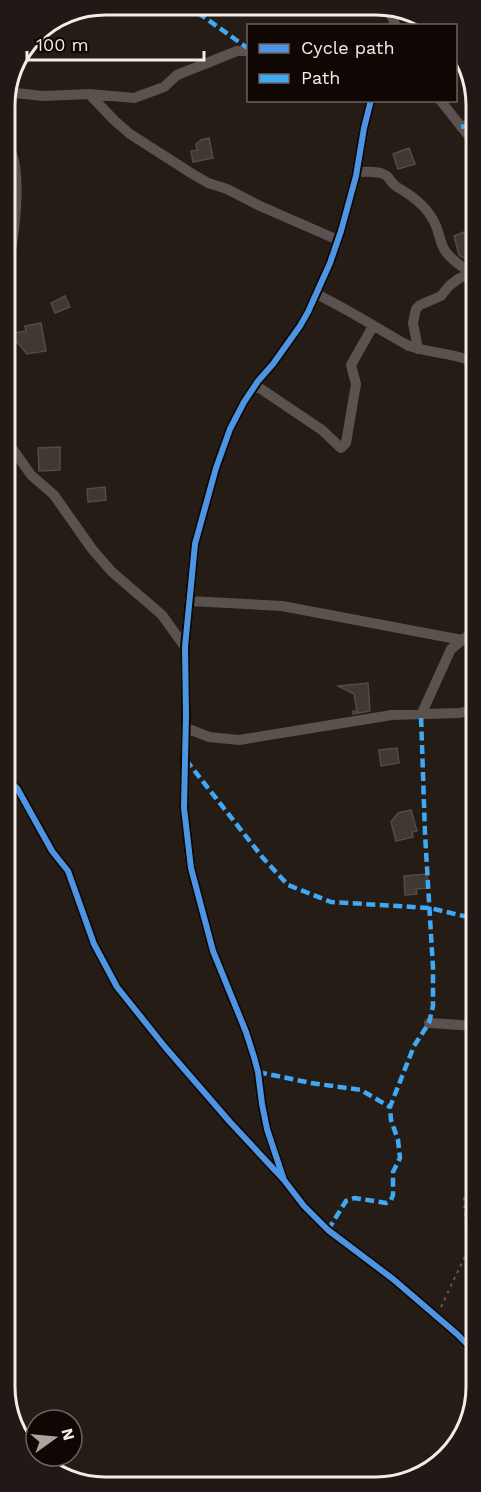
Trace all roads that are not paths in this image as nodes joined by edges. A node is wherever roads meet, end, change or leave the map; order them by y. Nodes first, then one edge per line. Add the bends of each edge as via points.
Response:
1 (247, 51) edge
2 (16, 93) edge
3 (89, 94) junction
4 (370, 102) edge
5 (441, 102) edge
6 (466, 125) edge
7 (460, 127) junction
8 (466, 134) edge
9 (357, 172) junction
10 (15, 173) edge
11 (15, 198) edge
12 (338, 240) junction
13 (466, 268) edge
14 (466, 275) edge
15 (316, 294) junction
16 (373, 326) junction
17 (418, 349) junction
18 (466, 359) edge
19 (255, 385) junction
20 (15, 452) edge
21 (189, 601) junction
22 (466, 637) edge
23 (462, 640) junction
24 (185, 647) junction
25 (466, 711) edge
26 (421, 715) junction
27 (186, 728) junction
28 (15, 787) edge
29 (429, 1023) dead end
30 (466, 1025) edge
31 (284, 1180) junction
32 (466, 1344) edge

1 - 3 street via 237,51 177,75 164,87 134,98
2 - 3 street
3 - 12 street via 129,134 208,183
4 - 9 street
5 - 7 street
6 - 7 street
7 - 8 street
9 - 12 street
9 - 13 street via 381,172 420,203 436,226 444,250
10 - 11 street
12 - 15 street
14 - 17 street via 441,296 416,309 413,323
15 - 16 street
15 - 19 street via 300,326
16 - 17 street
16 - 19 street via 351,365 356,384 346,443 341,448 322,430
17 - 18 street
19 - 21 street via 230,429 216,468 195,544
20 - 24 street via 31,475 54,495 111,571 162,615
21 - 23 street via 282,606
21 - 24 street
22 - 23 street
23 - 26 street via 451,648
24 - 27 street
25 - 26 street
26 - 27 street via 393,715 239,740 209,737
27 - 31 street via 184,808 191,868 206,931 254,1057 267,1129
28 - 31 street via 68,871 94,944 117,987
29 - 30 street
31 - 32 street via 328,1230

